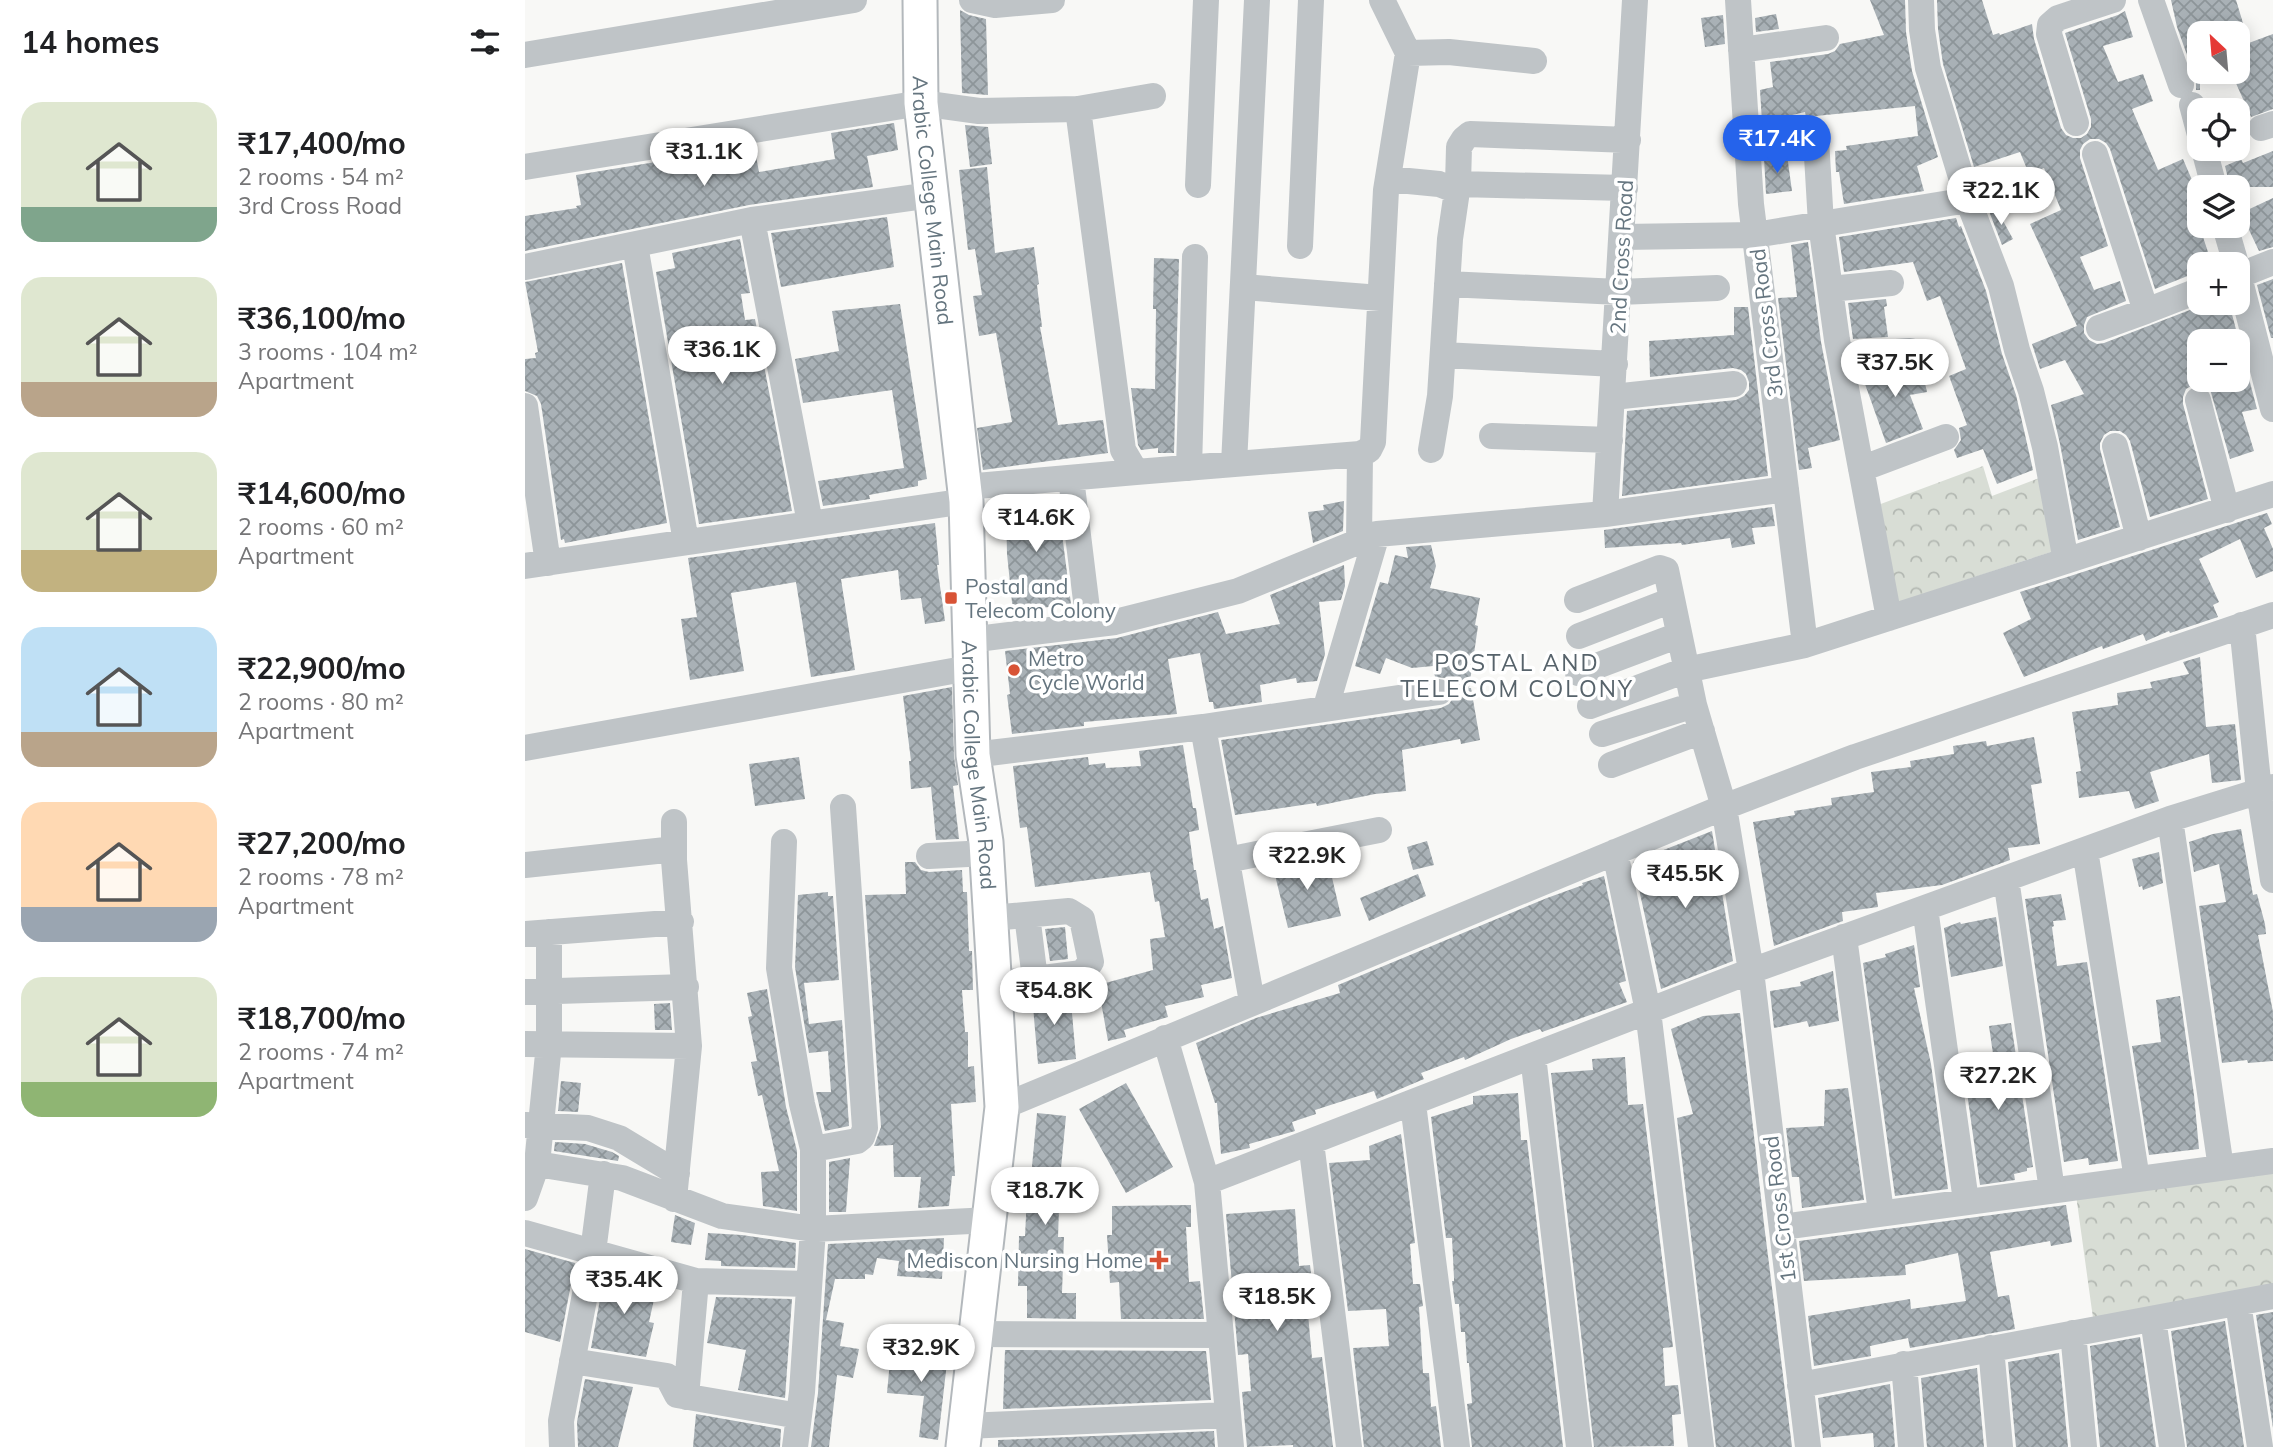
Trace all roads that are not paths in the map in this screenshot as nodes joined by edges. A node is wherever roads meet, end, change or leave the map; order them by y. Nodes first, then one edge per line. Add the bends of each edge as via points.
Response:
1 (854, 0) edge
2 (920, 0) edge
3 (972, 0) edge
4 (1052, 0) edge
5 (1206, 0) edge
6 (1257, 0) edge
7 (1311, 0) edge
8 (1382, 0) edge
9 (1635, 0) edge
10 (1738, 0) edge
11 (1921, 0) edge
12 (2151, 0) edge
13 (2104, 2) edge
14 (1826, 38) dead end
15 (1741, 50) junction
16 (1408, 53) junction
17 (525, 55) edge
18 (1534, 61) dead end
19 (1153, 96) dead end
20 (2187, 98) edge
21 (921, 103) junction
22 (1079, 109) junction
23 (2076, 123) dead end
24 (1817, 139) dead end
25 (1628, 140) junction
26 (2095, 154) dead end
27 (525, 167) edge
28 (1388, 179) junction
29 (1198, 185) dead end
30 (1457, 188) junction
31 (1625, 188) junction
32 (931, 195) junction
33 (1968, 200) junction
34 (752, 220) junction
35 (1821, 224) junction
36 (1755, 234) junction
37 (1622, 237) junction
38 (635, 245) junction
39 (1300, 246) dead end
40 (1195, 257) dead end
41 (2273, 262) edge
42 (525, 267) edge
43 (2250, 271) edge
44 (1891, 283) dead end
45 (1447, 284) junction
46 (1243, 287) junction
47 (1717, 288) dead end
48 (1830, 289) junction
49 (1619, 292) junction
50 (2187, 295) edge
51 (1381, 298) junction
52 (2146, 311) junction
53 (2248, 315) edge
54 (2099, 328) dead end
55 (1910, 351) dead end
56 (1443, 355) junction
57 (1840, 356) junction
58 (1615, 364) junction
59 (1734, 384) dead end
60 (1613, 397) junction
61 (2197, 400) dead end
62 (525, 406) edge
63 (2273, 409) edge
64 (1492, 436) dead end
65 (1946, 437) dead end
66 (1610, 440) junction
67 (2115, 446) dead end
68 (1431, 450) dead end
69 (1360, 454) junction
70 (1234, 464) junction
71 (1189, 468) junction
72 (1861, 469) junction
73 (1136, 472) junction
74 (1071, 478) junction
75 (1786, 489) junction
76 (966, 494) junction
77 (2273, 494) edge
78 (2227, 510) junction
79 (1605, 514) junction
80 (810, 523) junction
81 (1368, 537) junction
82 (2139, 538) junction
83 (687, 542) junction
84 (2066, 561) junction
85 (537, 565) edge
86 (1577, 600) dead end
87 (1672, 600) junction
88 (2273, 615) edge
89 (1889, 618) junction
90 (1089, 625) junction
91 (2242, 625) junction
92 (1679, 635) junction
93 (1579, 636) dead end
94 (1805, 645) junction
95 (969, 654) junction
96 (1686, 670) junction
97 (1578, 673) dead end
98 (1439, 692) dead end
99 (1694, 705) junction
100 (1590, 706) dead end
101 (1326, 707) junction
102 (1203, 727) junction
103 (1702, 731) junction
104 (1602, 734) dead end
105 (525, 748) edge
106 (973, 755) junction
107 (1611, 765) dead end
108 (2266, 789) edge
109 (843, 807) dead end
110 (1724, 807) junction
111 (2171, 819) junction
112 (674, 822) dead end
113 (1379, 831) dead end
114 (784, 842) dead end
115 (2085, 850) junction
116 (1615, 852) junction
117 (987, 853) junction
118 (929, 856) dead end
119 (674, 860) junction
120 (1227, 860) junction
121 (525, 865) edge
122 (2006, 879) junction
123 (2273, 880) edge
124 (1925, 908) junction
125 (1027, 915) junction
126 (991, 918) junction
127 (681, 922) junction
128 (537, 933) edge
129 (1844, 937) junction
130 (1751, 971) junction
131 (1035, 979) junction
132 (995, 984) junction
133 (685, 987) junction
134 (537, 991) edge
135 (1252, 1002) junction
136 (1648, 1011) junction
137 (1165, 1038) junction
138 (537, 1044) edge
139 (689, 1046) junction
140 (1533, 1056) junction
141 (1413, 1104) junction
142 (1002, 1107) junction
143 (533, 1125) edge
144 (1311, 1142) junction
145 (813, 1149) junction
146 (2273, 1161) edge
147 (537, 1164) junction
148 (2221, 1168) junction
149 (603, 1174) junction
150 (2137, 1179) junction
151 (1207, 1182) junction
152 (676, 1186) junction
153 (2052, 1190) junction
154 (525, 1198) edge
155 (1966, 1202) junction
156 (1881, 1212) junction
157 (990, 1220) junction
158 (1782, 1227) junction
159 (813, 1229) junction
160 (525, 1233) edge
161 (593, 1252) junction
162 (696, 1281) junction
163 (808, 1284) junction
164 (2273, 1296) edge
165 (2238, 1303) junction
166 (2153, 1319) junction
167 (2073, 1333) junction
168 (976, 1334) junction
169 (1221, 1335) junction
170 (1991, 1348) junction
171 (572, 1360) junction
172 (1904, 1364) junction
173 (1800, 1385) junction
174 (686, 1397) junction
175 (1228, 1415) junction
176 (799, 1416) junction
177 (964, 1436) edge
178 (562, 1447) edge
179 (795, 1447) edge
180 (1231, 1447) edge
181 (1349, 1447) edge
182 (1457, 1447) edge
183 (1579, 1447) edge
184 (1701, 1447) edge
185 (1808, 1447) edge
186 (1912, 1447) edge
187 (2000, 1447) edge
188 (2084, 1447) edge
189 (2172, 1447) edge
190 (2260, 1447) edge

1 - 17 street
2 - 21 main road, Arabic College Main Road
3 - 4 street via 995,5
5 - 29 street
6 - 46 street
7 - 39 street
8 - 16 street
9 - 25 street, 2nd Cross Road
10 - 15 street, 3rd Cross Road
11 - 33 street via 1928,68
12 - 20 street
13 - 23 street via 2050,25
14 - 15 street
15 - 36 street, 3rd Cross Road
16 - 18 street via 1449,52
16 - 28 street
19 - 22 street
21 - 22 street via 979,111
21 - 27 street
21 - 32 main road, Arabic College Main Road
22 - 73 street via 1123,450
24 - 35 street
25 - 30 street via 1470,134 1459,147
25 - 31 street, 2nd Cross Road
26 - 52 street
28 - 30 street
28 - 51 street
30 - 31 street
30 - 45 street
31 - 37 street, 2nd Cross Road
32 - 34 street
32 - 76 main road, Arabic College Main Road
33 - 35 street
33 - 84 street via 2001,286 2031,391
34 - 38 street
34 - 80 street
35 - 36 street
35 - 48 street
36 - 37 street
36 - 75 street, 3rd Cross Road
37 - 49 street, 2nd Cross Road
38 - 42 street
38 - 83 street
40 - 71 street
41 - 43 street
44 - 48 street
45 - 49 street
45 - 56 street
46 - 51 street
46 - 70 street
47 - 49 street
48 - 57 street
49 - 58 street, 2nd Cross Road
50 - 52 street
51 - 69 street via 1373,442
52 - 54 street
53 - 63 street
55 - 57 street
56 - 58 street
56 - 68 street
57 - 72 street
58 - 60 street, 2nd Cross Road
59 - 60 street
60 - 66 street, 2nd Cross Road
61 - 78 street
62 - 85 street
64 - 66 street
65 - 72 street
66 - 79 street, 2nd Cross Road
67 - 82 street
69 - 70 street
69 - 81 street
70 - 71 street
71 - 73 street
72 - 89 street
73 - 74 street
74 - 76 street
74 - 90 street
75 - 79 street
75 - 94 street, 3rd Cross Road
76 - 80 street
76 - 95 main road, Arabic College Main Road
77 - 78 street
78 - 82 street
79 - 81 street
80 - 83 street
81 - 90 street via 1238,591
81 - 101 street
82 - 84 street
83 - 85 street
84 - 89 street
86 - 87 street, 1st Cross Road via 1660,568 1666,570
87 - 92 street, 1st Cross Road
87 - 93 street
88 - 91 street
89 - 94 street
90 - 95 street
91 - 108 street
91 - 110 street via 1855,757
92 - 96 street, 1st Cross Road
92 - 97 street
94 - 96 street
95 - 105 street
95 - 106 main road, Arabic College Main Road
96 - 99 street, 1st Cross Road
96 - 100 street
98 - 101 street
99 - 103 street, 1st Cross Road
99 - 104 street
101 - 102 street
102 - 106 street
102 - 120 street
103 - 107 street
103 - 110 street, 1st Cross Road
106 - 117 main road, Arabic College Main Road
108 - 111 street
108 - 123 street
109 - 145 street via 865,1128 857,1141
110 - 116 street
110 - 130 street, 1st Cross Road
111 - 115 street
111 - 148 street
112 - 119 street
113 - 120 street
114 - 145 street via 779,968
115 - 122 street
115 - 150 street
116 - 135 street
116 - 136 street
117 - 118 street
117 - 126 main road, Arabic College Main Road
119 - 121 street via 666,850
119 - 127 street
120 - 135 street
122 - 124 street
122 - 153 street
124 - 129 street
124 - 155 street
125 - 126 street
125 - 131 street
125 - 131 street via 1069,911 1082,919 1091,962 1082,973
126 - 132 main road, Arabic College Main Road
127 - 128 street
127 - 133 street
128 - 134 street
129 - 130 street
129 - 156 street
130 - 136 street
130 - 158 street, 1st Cross Road
131 - 132 street
132 - 142 main road, Arabic College Main Road
133 - 134 street
133 - 139 street
134 - 138 street
135 - 137 street
136 - 140 street
136 - 184 street
137 - 142 street
137 - 151 street
138 - 139 street
138 - 143 street
139 - 152 street
140 - 141 street
140 - 183 street
141 - 144 street
141 - 182 street
142 - 157 main road, Arabic College Main Road
143 - 147 street
143 - 152 street via 588,1128 619,1138
144 - 151 street
144 - 181 street
145 - 159 street
146 - 148 street
147 - 149 street
147 - 154 street
148 - 150 street
149 - 152 street
149 - 161 street
150 - 153 street
151 - 169 street
152 - 159 street via 722,1216
153 - 155 street
155 - 156 street
156 - 158 street
157 - 159 street
157 - 168 main road, Arabic College Main Road
158 - 173 street, 1st Cross Road
159 - 163 street
160 - 161 street
161 - 162 street
161 - 171 street
162 - 163 street
162 - 174 street
163 - 176 street
164 - 165 street
165 - 166 street
165 - 190 street
166 - 167 street
166 - 189 street
167 - 170 street
167 - 188 street
168 - 169 street
168 - 177 main road, Arabic College Main Road
169 - 175 street
170 - 172 street
170 - 187 street
171 - 174 street via 667,1376 674,1392
171 - 178 street via 561,1421
172 - 173 street
172 - 186 street
173 - 185 street, 1st Cross Road
174 - 176 street
175 - 177 street
175 - 180 street
176 - 179 street

